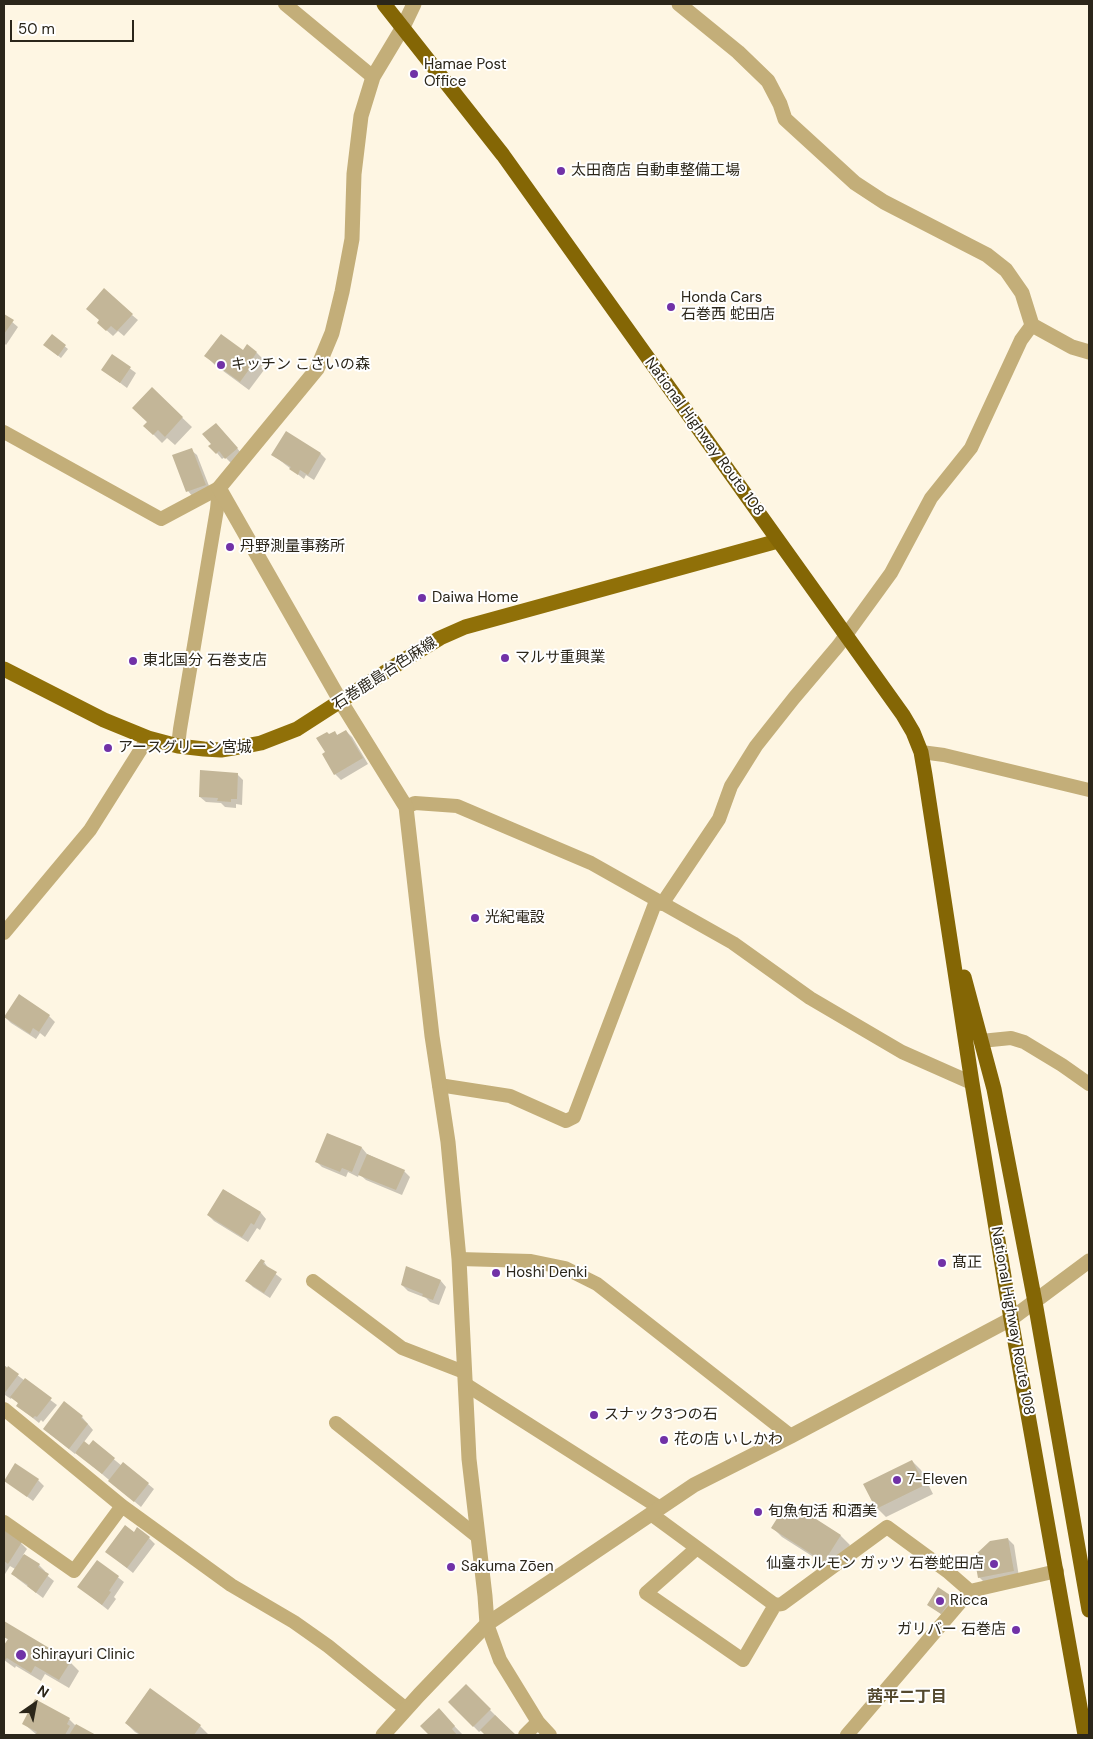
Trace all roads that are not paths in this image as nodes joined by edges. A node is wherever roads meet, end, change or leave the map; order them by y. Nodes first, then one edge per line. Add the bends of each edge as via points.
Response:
1 (285, 4) edge
2 (384, 4) edge
3 (414, 4) edge
4 (679, 4) edge
5 (403, 27) junction
6 (373, 77) junction
7 (1032, 324) junction
8 (1089, 352) edge
9 (4, 432) edge
10 (218, 488) junction
11 (778, 541) junction
12 (846, 636) junction
13 (4, 669) edge
14 (341, 702) junction
15 (148, 738) junction
16 (178, 746) junction
17 (921, 752) junction
18 (1089, 790) edge
19 (406, 807) junction
20 (659, 903) junction
21 (944, 906) junction
22 (4, 933) edge
23 (981, 1041) junction
24 (972, 1083) junction
25 (1089, 1084) edge
26 (439, 1085) junction
27 (459, 1259) junction
28 (1089, 1261) edge
29 (313, 1281) dead end
30 (1034, 1302) junction
31 (1011, 1319) junction
32 (464, 1378) junction
33 (4, 1409) edge
34 (336, 1423) dead end
35 (791, 1436) junction
36 (122, 1506) junction
37 (655, 1511) junction
38 (4, 1522) edge
39 (478, 1537) junction
40 (697, 1548) junction
41 (1057, 1571) junction
42 (970, 1591) junction
43 (775, 1605) junction
44 (1089, 1610) edge
45 (487, 1624) junction
46 (406, 1709) junction
47 (538, 1722) junction
48 (383, 1735) edge
49 (525, 1735) edge
50 (550, 1735) edge
51 (848, 1735) edge
52 (1085, 1735) edge

1 - 6 street
2 - 5 highway, National Highway Route 108
3 - 5 street
4 - 7 street via 768,81 785,118 855,183 884,202 987,255 1006,270 1022,293
5 - 6 street
5 - 11 highway, National Highway Route 108 via 503,155
6 - 10 street via 361,116 354,174 352,239 332,333 317,369
7 - 8 street
7 - 12 street via 1021,340 971,448 931,498 891,573
9 - 10 street via 161,519
10 - 14 street
10 - 16 street
11 - 12 highway, National Highway Route 108
11 - 14 main road, 石巻鹿島台色麻線 via 464,627 440,638
12 - 17 highway, National Highway Route 108 via 903,715
12 - 20 street via 756,746 731,786 719,819
13 - 15 main road, 石巻鹿島台色麻線 via 104,720
14 - 16 main road, 石巻鹿島台色麻線 via 297,729 260,743 220,750
14 - 19 street
15 - 16 main road, 石巻鹿島台色麻線
15 - 22 street via 90,830
17 - 18 street
17 - 21 highway, National Highway Route 108
19 - 20 street via 415,803 457,806 591,864
19 - 26 street
20 - 24 street via 733,943 810,998 902,1052
20 - 26 street via 574,1117 566,1121 510,1096
21 - 23 highway, National Highway Route 108
21 - 24 highway, National Highway Route 108
23 - 25 street via 1011,1038 1024,1042
23 - 30 highway, National Highway Route 108 via 994,1090
24 - 31 highway, National Highway Route 108
26 - 27 street
27 - 32 street
27 - 35 street via 531,1261 565,1268 597,1284
28 - 30 street
29 - 32 street via 402,1348
30 - 31 street
30 - 44 highway, National Highway Route 108
31 - 35 street
31 - 41 highway, National Highway Route 108
32 - 37 street
32 - 39 street
33 - 36 street
34 - 39 street
35 - 37 street via 694,1485
36 - 38 street via 74,1570
36 - 46 street via 231,1585 328,1646
37 - 40 street
37 - 45 street
39 - 45 street
40 - 43 street
40 - 43 street via 646,1593 743,1660
41 - 42 street
41 - 52 highway, National Highway Route 108
42 - 43 street via 887,1527 782,1604
42 - 51 street
45 - 46 street
45 - 47 street via 500,1660
46 - 48 street
47 - 49 street
47 - 50 street

